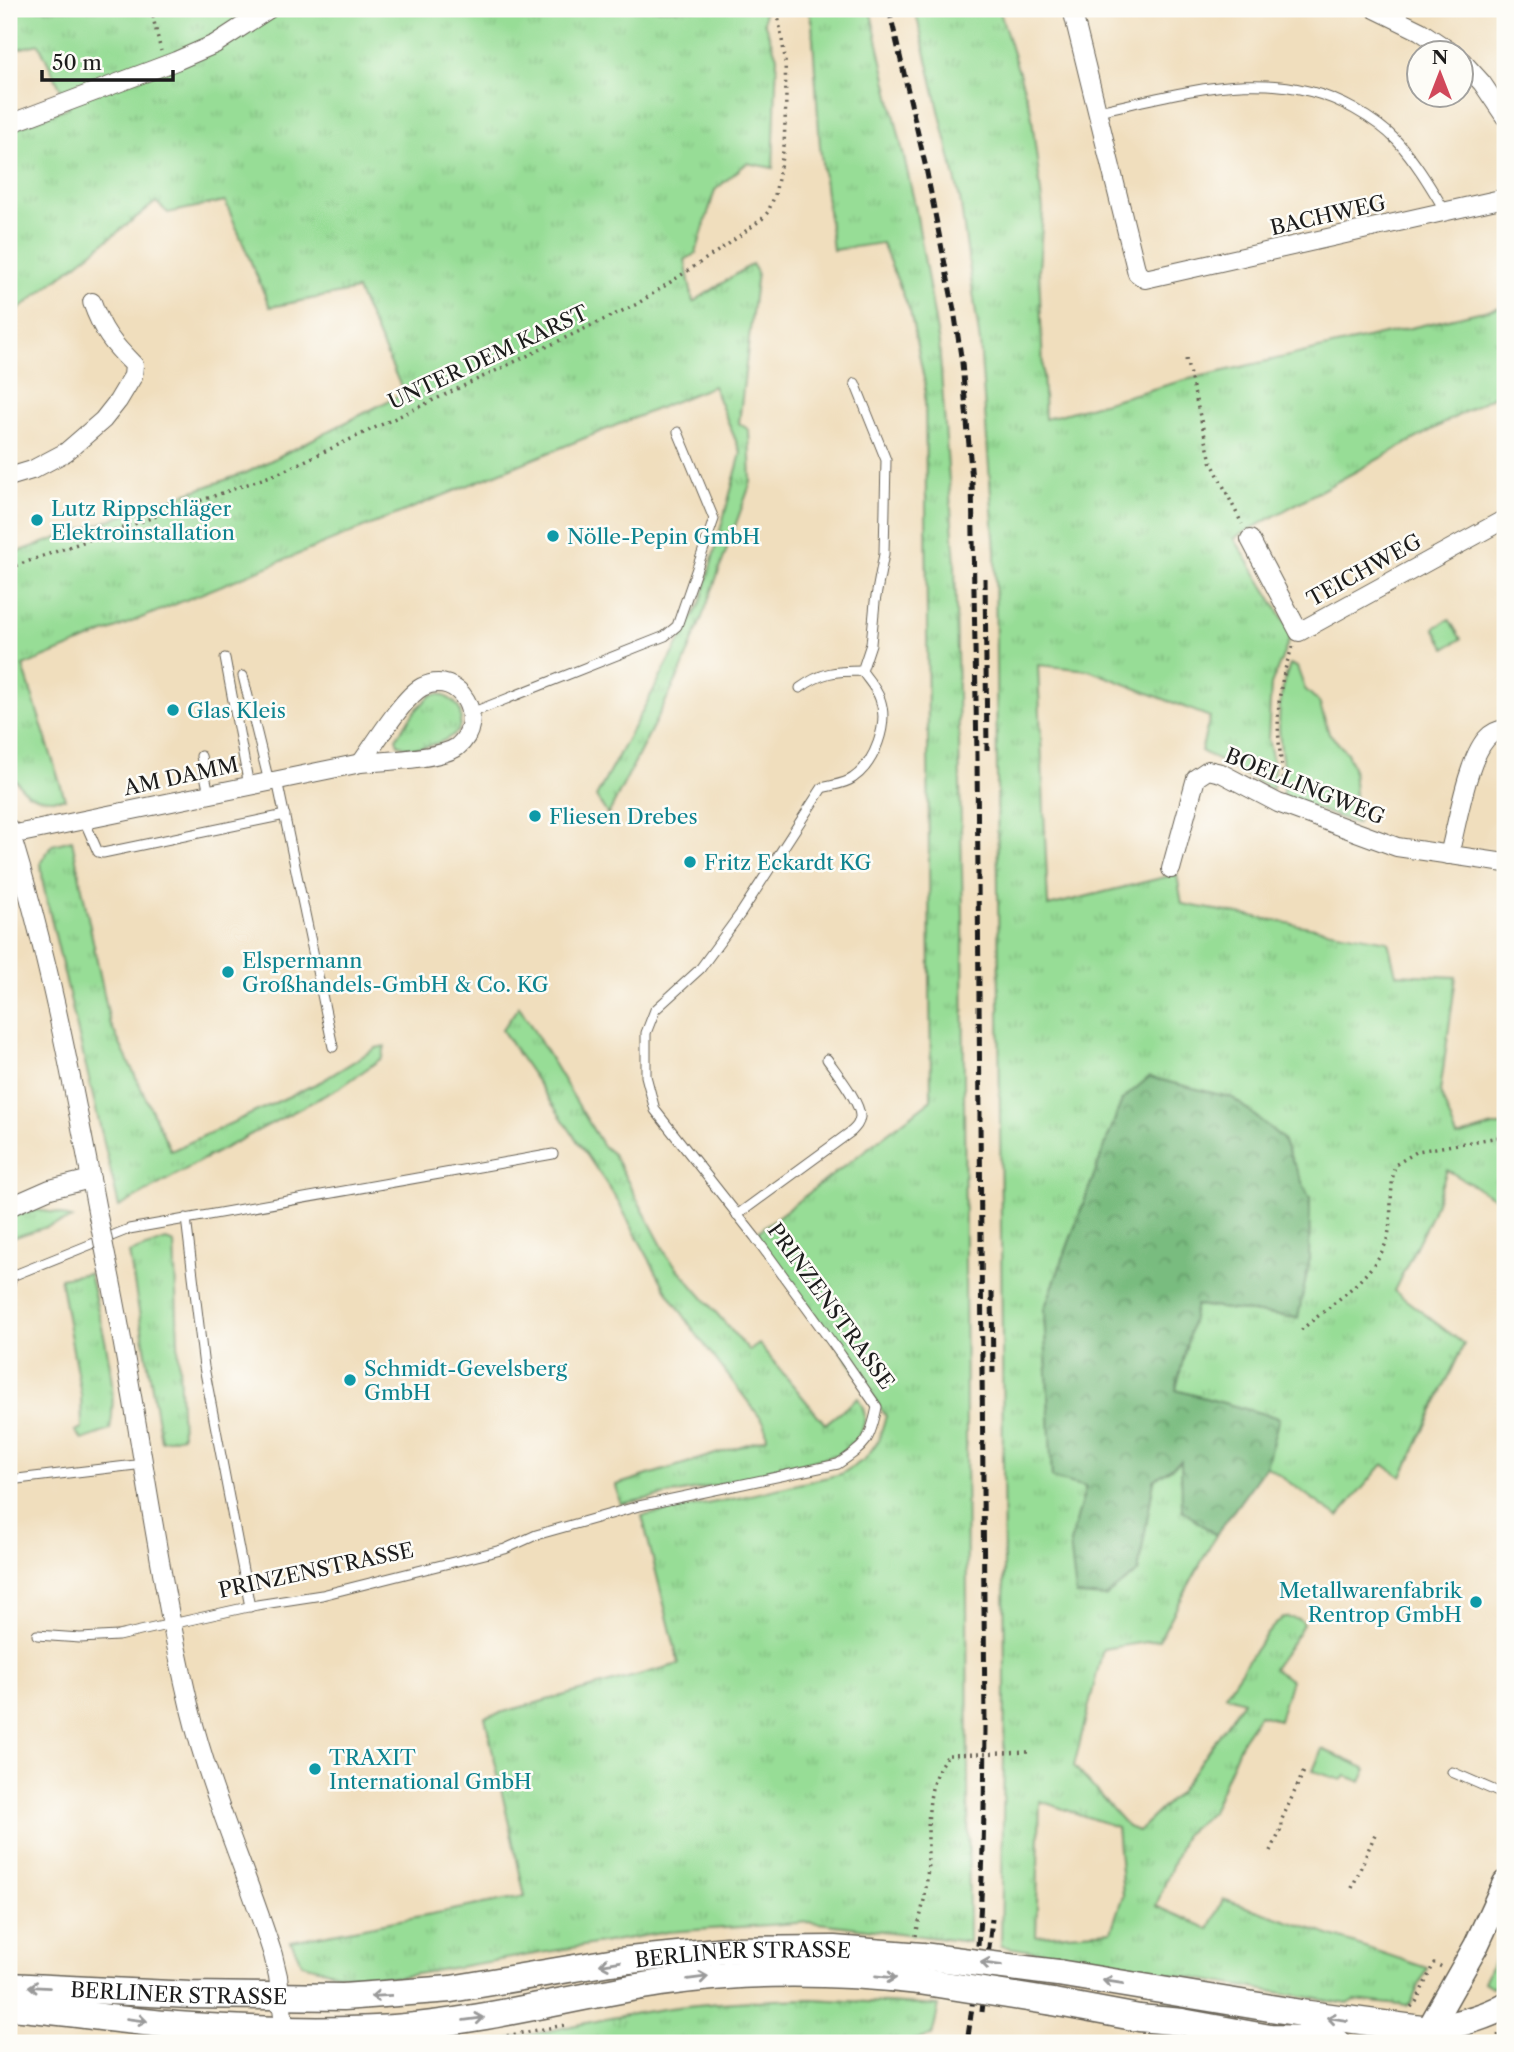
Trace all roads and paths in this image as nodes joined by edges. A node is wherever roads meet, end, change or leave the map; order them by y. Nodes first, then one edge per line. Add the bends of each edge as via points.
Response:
1 (151, 9) edge
2 (269, 9) edge
3 (777, 9) edge
4 (1075, 9) edge
5 (1386, 11) edge
6 (1430, 38) edge
7 (164, 65) junction
8 (1476, 78) edge
9 (1504, 110) edge
10 (1098, 111) junction
11 (9, 124) edge
12 (1505, 198) edge
13 (1445, 211) junction
14 (92, 302) dead end
15 (1186, 359) dead end
16 (855, 383) dead end
17 (678, 432) dead end
18 (9, 477) edge
19 (1505, 519) edge
20 (1250, 539) joint
21 (9, 568) edge
22 (1299, 632) junction
23 (225, 658) dead end
24 (862, 671) junction
25 (243, 676) dead end
26 (800, 688) dead end
27 (471, 713) junction
28 (1505, 729) edge
29 (201, 756) dead end
30 (361, 763) junction
31 (273, 781) junction
32 (249, 786) junction
33 (209, 794) junction
34 (1278, 803) junction
35 (285, 815) junction
36 (84, 820) junction
37 (10, 831) edge
38 (1449, 855) junction
39 (1505, 863) edge
40 (1171, 869) dead end
41 (333, 1047) dead end
42 (827, 1059) dead end
43 (1505, 1136) edge
44 (552, 1154) dead end
45 (91, 1179) junction
46 (9, 1207) edge
47 (737, 1215) junction
48 (186, 1218) junction
49 (9, 1288) edge
50 (1301, 1330) dead end
51 (144, 1464) junction
52 (9, 1480) edge
53 (250, 1607) junction
54 (172, 1624) junction
55 (37, 1635) dead end
56 (1029, 1752) dead end
57 (1304, 1771) dead end
58 (1452, 1772) dead end
59 (1505, 1796) edge
60 (1376, 1832) dead end
61 (1271, 1851) dead end
62 (1505, 1884) edge
63 (1352, 1888) dead end
64 (918, 1964) junction
65 (9, 1986) edge
66 (279, 1996) junction
67 (1505, 2006) edge
68 (9, 2007) edge
69 (569, 2024) dead end
70 (285, 2036) edge
71 (1425, 2037) edge
72 (492, 2039) dead end
73 (1275, 2041) edge
74 (1336, 2043) edge
75 (1386, 2043) edge

1 - 7 path
2 - 7 street via 215,44
3 - 21 path, UNTER DEM KARST via 786,99 775,195 762,219 727,245 637,304 279,474
4 - 10 street
5 - 6 street
7 - 11 street
8 - 9 street
10 - 13 lane via 1232,84 1306,90 1335,99 1375,121 1418,166
10 - 13 street, BACHWEG via 1137,272 1144,279
12 - 13 street, BACHWEG
14 - 18 street via 110,341 134,365 134,376 103,420 66,452
15 - 20 path via 1211,461
16 - 24 lane via 886,460 884,554 871,644
17 - 27 lane via 714,519 677,625 665,636
19 - 22 street, TEICHWEG
20 - 22 street, TEICHWEG
22 - 34 path via 1279,685 1277,737 1283,781
23 - 32 lane
24 - 26 lane via 817,676
24 - 47 lane, PRINZENSTRASSE via 880,698 884,720 864,769 851,780 822,788 741,913 700,969 655,1010 646,1033 646,1076 655,1110
25 - 31 lane
27 - 30 street, AM DAMM via 470,728 451,749
27 - 30 street via 466,698 453,687 424,686 402,707
28 - 38 street via 1492,733 1481,746
29 - 33 lane
30 - 31 street, AM DAMM
31 - 32 street, AM DAMM
31 - 35 lane
32 - 33 street, AM DAMM
33 - 36 street, AM DAMM
34 - 38 street, BOELLINGWEG via 1397,848
34 - 40 street, BOELLINGWEG via 1213,770 1203,772 1196,778
35 - 36 lane via 103,853 98,852
35 - 41 lane
36 - 37 street, AM DAMM
37 - 45 street via 62,1028
38 - 39 street, BOELLINGWEG
42 - 47 lane via 857,1105 859,1124
43 - 50 path via 1418,1151 1395,1165 1389,1233 1381,1257
44 - 48 lane
45 - 46 street via 50,1189
45 - 51 street, bridge
47 - 53 lane, PRINZENSTRASSE via 877,1407 863,1446 838,1464 639,1506 537,1535 505,1549 322,1595
48 - 49 lane via 129,1229 12,1276
48 - 53 lane via 204,1367
51 - 52 lane
51 - 54 street
53 - 54 lane, PRINZENSTRASSE
54 - 55 lane, PRINZENSTRASSE via 118,1636
54 - 66 street via 211,1786 270,1947
56 - 64 path, bridge via 949,1755 942,1762 932,1783
57 - 61 path
58 - 59 lane
60 - 63 path
62 - 71 main road
64 -> 66 main road, BERLINER STRASSE via 834,1949 726,1950 387,1996
70 -> 64 main road, BERLINER STRASSE via 486,2017 712,1976
71 -> 64 main road, BERLINER STRASSE, bridge via 1058,1973
64 - 73 main road, BERLINER STRASSE, bridge via 1054,2002
66 -> 65 main road, BERLINER STRASSE
66 - 70 street
67 - 71 main road
68 -> 70 main road, BERLINER STRASSE
69 - 72 path
71 - 75 main road
73 - 74 main road, BERLINER STRASSE

